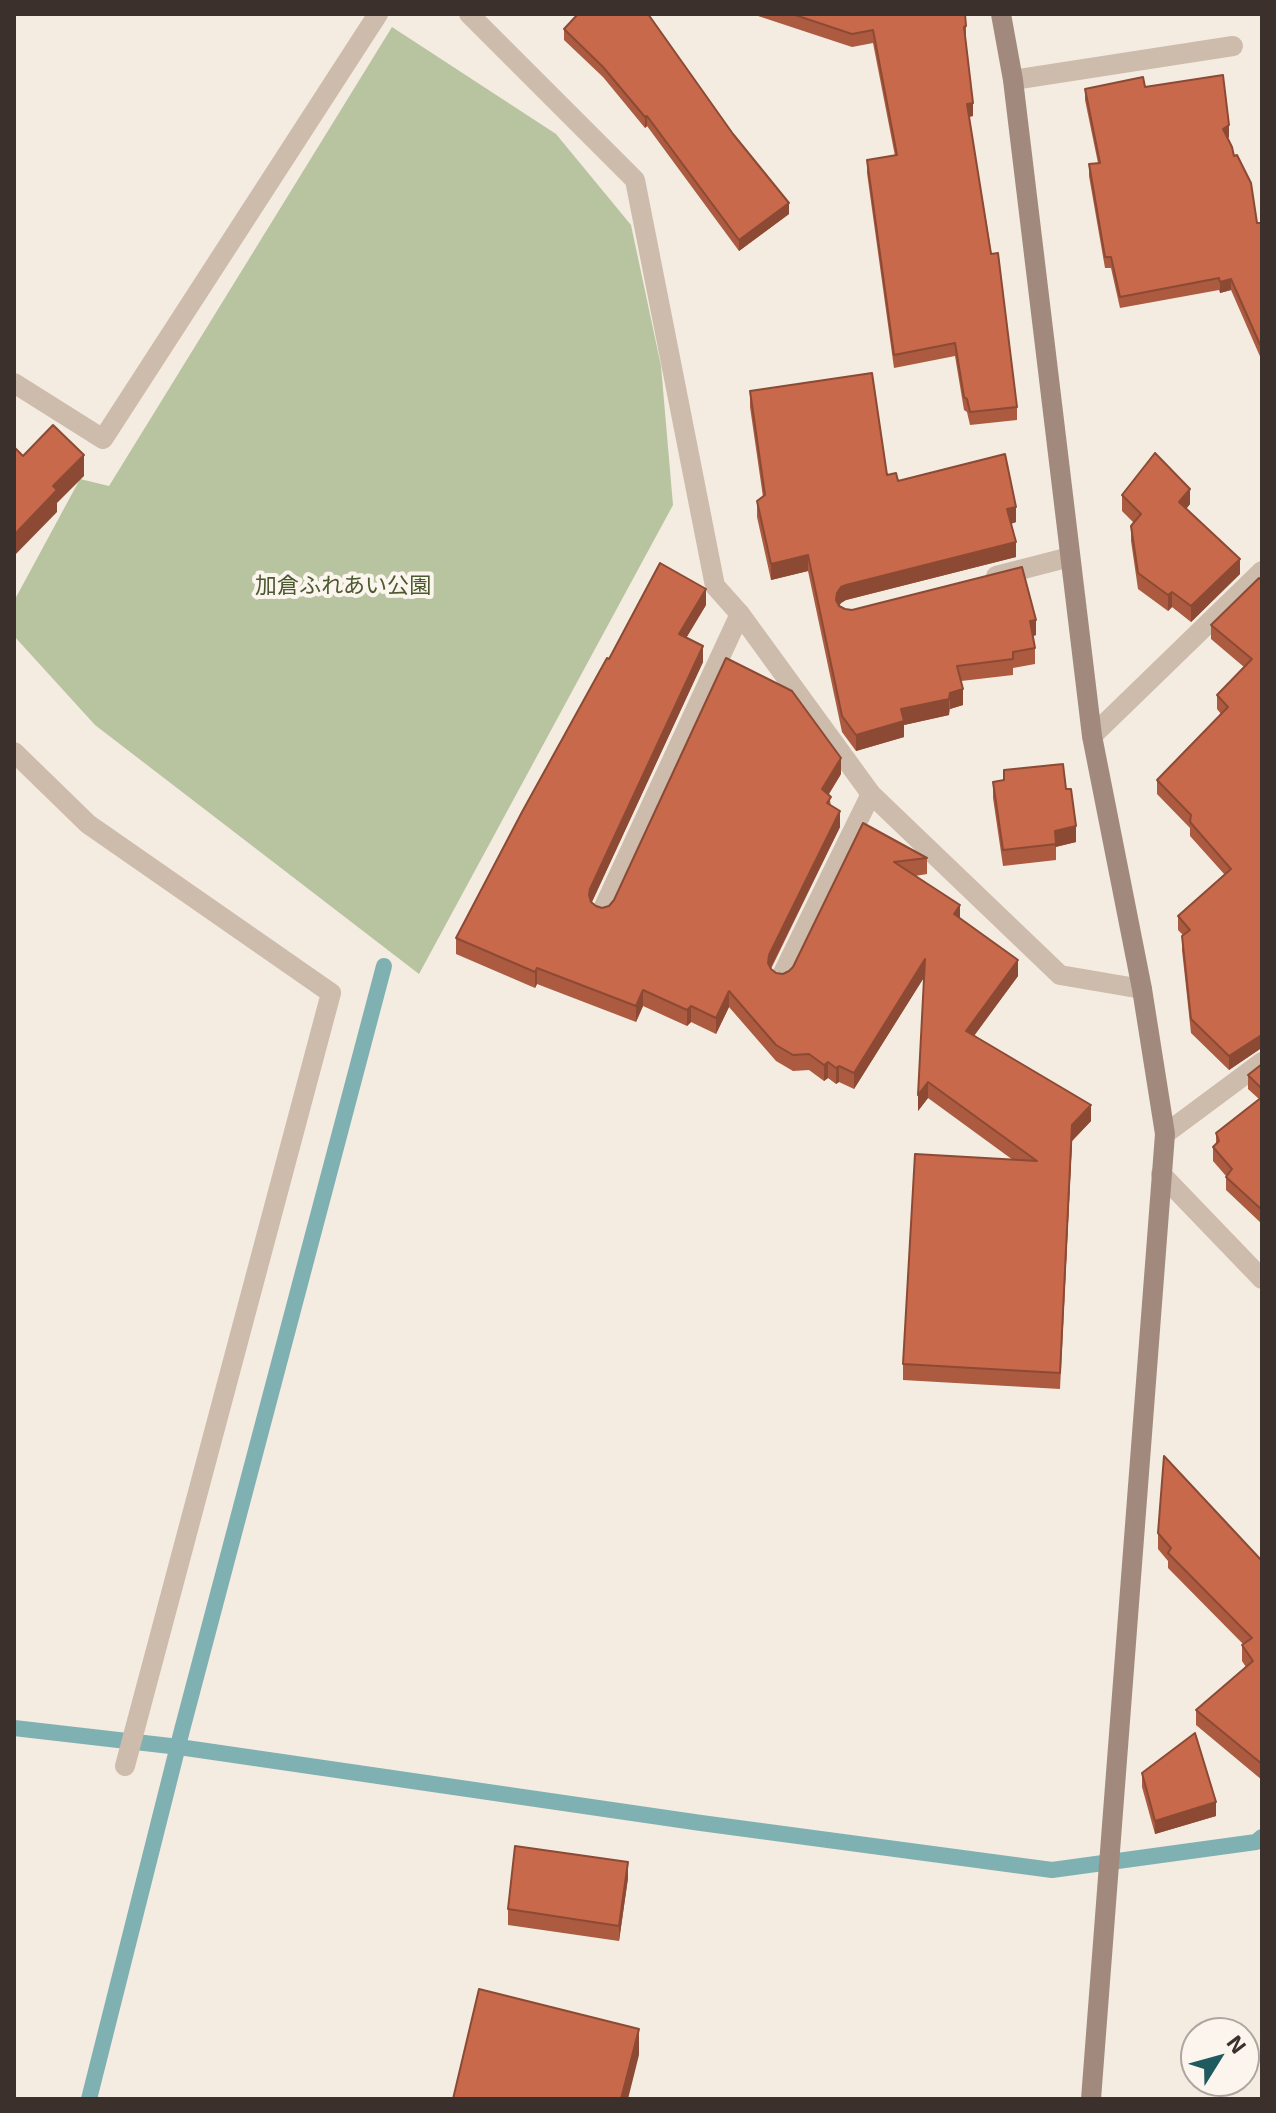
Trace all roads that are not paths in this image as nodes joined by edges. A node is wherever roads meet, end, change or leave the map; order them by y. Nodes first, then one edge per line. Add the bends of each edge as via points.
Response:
1 (378, 14) edge
2 (469, 14) edge
3 (1001, 14) edge
4 (1233, 46) dead end
5 (1013, 80) junction
6 (14, 383) edge
7 (1070, 557) junction
8 (1262, 571) edge
9 (981, 580) edge
10 (740, 614) junction
11 (1092, 736) junction
12 (14, 752) edge
13 (871, 794) junction
14 (602, 911) edge
15 (781, 977) edge
16 (1142, 989) junction
17 (1262, 1062) edge
18 (1165, 1134) junction
19 (1161, 1174) junction
20 (1262, 1279) edge
21 (125, 1766) dead end
22 (1091, 2099) edge

1 - 6 street via 103,439
2 - 10 street via 635,180 715,586
3 - 5 street
4 - 5 street
5 - 7 street
7 - 9 street
7 - 11 street
8 - 11 street
10 - 13 street
10 - 14 street
11 - 16 street
12 - 21 street via 88,824 331,993
13 - 15 street
13 - 16 street via 1060,975
16 - 18 street
17 - 18 street
18 - 19 street
19 - 20 street
19 - 22 street

